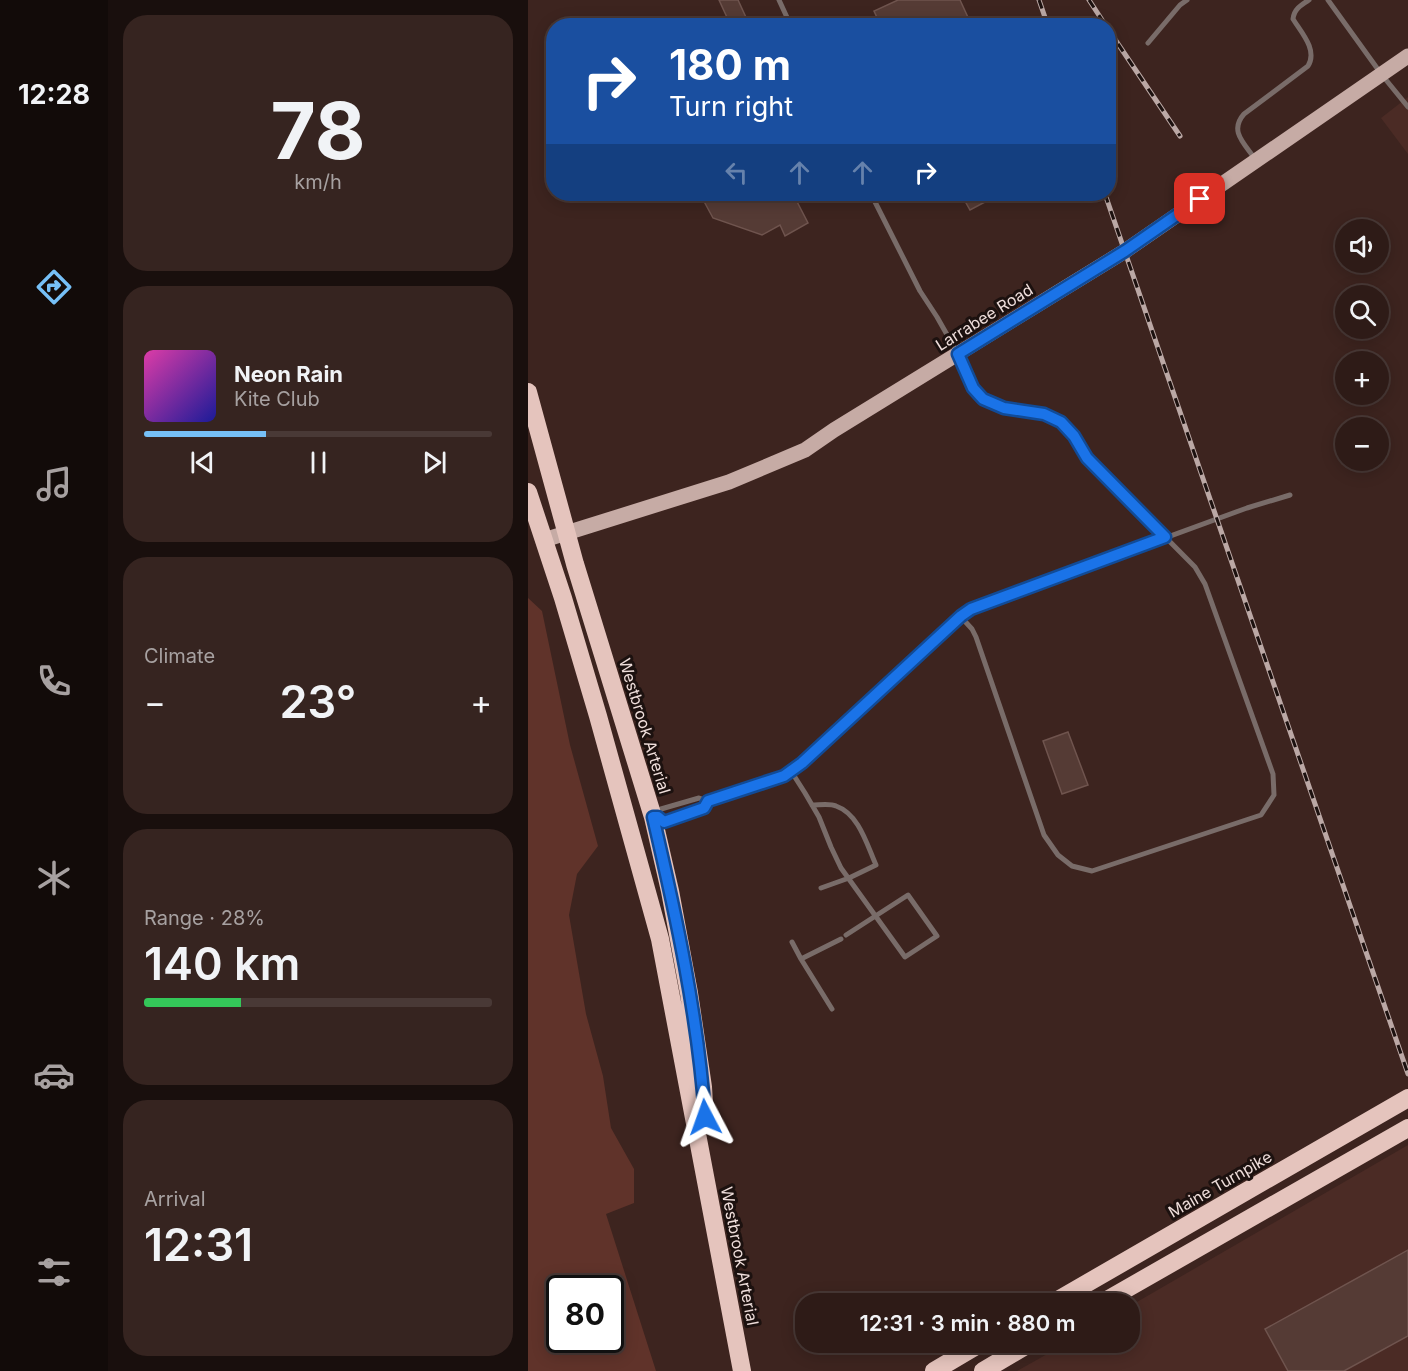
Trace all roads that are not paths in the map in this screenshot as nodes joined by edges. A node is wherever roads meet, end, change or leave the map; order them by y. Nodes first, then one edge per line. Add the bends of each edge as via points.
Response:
1 (779, 0) edge
2 (1187, 0) edge
3 (1309, 0) edge
4 (1328, 0) edge
5 (787, 18) edge
6 (1148, 43) dead end
7 (1408, 56) edge
8 (1382, 75) junction
9 (1408, 107) edge
10 (1256, 160) junction
11 (875, 201) edge
12 (958, 354) junction
13 (528, 392) edge
14 (528, 492) edge
15 (1290, 495) dead end
16 (566, 533) junction
17 (1165, 537) junction
18 (544, 540) junction
19 (961, 616) junction
20 (791, 771) junction
21 (708, 801) junction
22 (812, 805) junction
23 (644, 820) junction
24 (849, 878) junction
25 (821, 888) dead end
26 (876, 916) junction
27 (792, 942) dead end
28 (801, 959) junction
29 (832, 1009) dead end
30 (1408, 1098) edge
31 (1408, 1128) edge
32 (701, 1148) junction
33 (1070, 1293) edge
34 (1119, 1293) edge
35 (965, 1353) edge
36 (1013, 1353) edge
37 (742, 1371) edge
38 (934, 1371) edge
39 (983, 1371) edge

1 - 5 lane
2 - 6 lane
3 - 10 lane via 1299,7 1293,19 1311,48 1311,61 1239,119 1237,134
4 - 8 lane
7 - 8 main road, Larrabee Road
8 - 9 lane
8 - 10 main road, Larrabee Road
10 - 12 main road, Larrabee Road via 1125,251
11 - 12 lane via 920,291
12 - 16 main road, Larrabee Road via 805,450 729,482
12 - 17 lane via 973,388 983,399 1061,422 1087,458
13 - 16 highway, Westbrook Arterial
14 - 18 highway, Westbrook Arterial
15 - 17 lane
16 - 18 main road, Larrabee Road
16 - 23 highway, Westbrook Arterial
17 - 19 lane
17 - 19 lane via 1195,567 1205,584 1273,774 1274,795 1261,815 1092,871 1072,866 1058,855 1044,835 976,637
18 - 23 highway, Westbrook Arterial via 595,706
19 - 20 lane
20 - 21 lane
20 - 22 lane
21 - 23 lane via 699,798
21 - 23 lane via 704,808 664,822
22 - 24 lane
22 - 24 lane via 834,804 848,812 860,829 876,865
23 - 32 highway, Westbrook Arterial via 660,939
23 - 32 highway, Westbrook Arterial via 670,891 690,993 703,1087
24 - 25 lane
24 - 26 lane
26 - 26 lane via 905,957 938,936 908,895
26 - 28 lane
27 - 28 lane
28 - 29 lane
30 - 33 highway, Maine Turnpike
31 - 34 highway
32 - 37 highway, Westbrook Arterial
35 - 38 highway
36 - 39 highway

